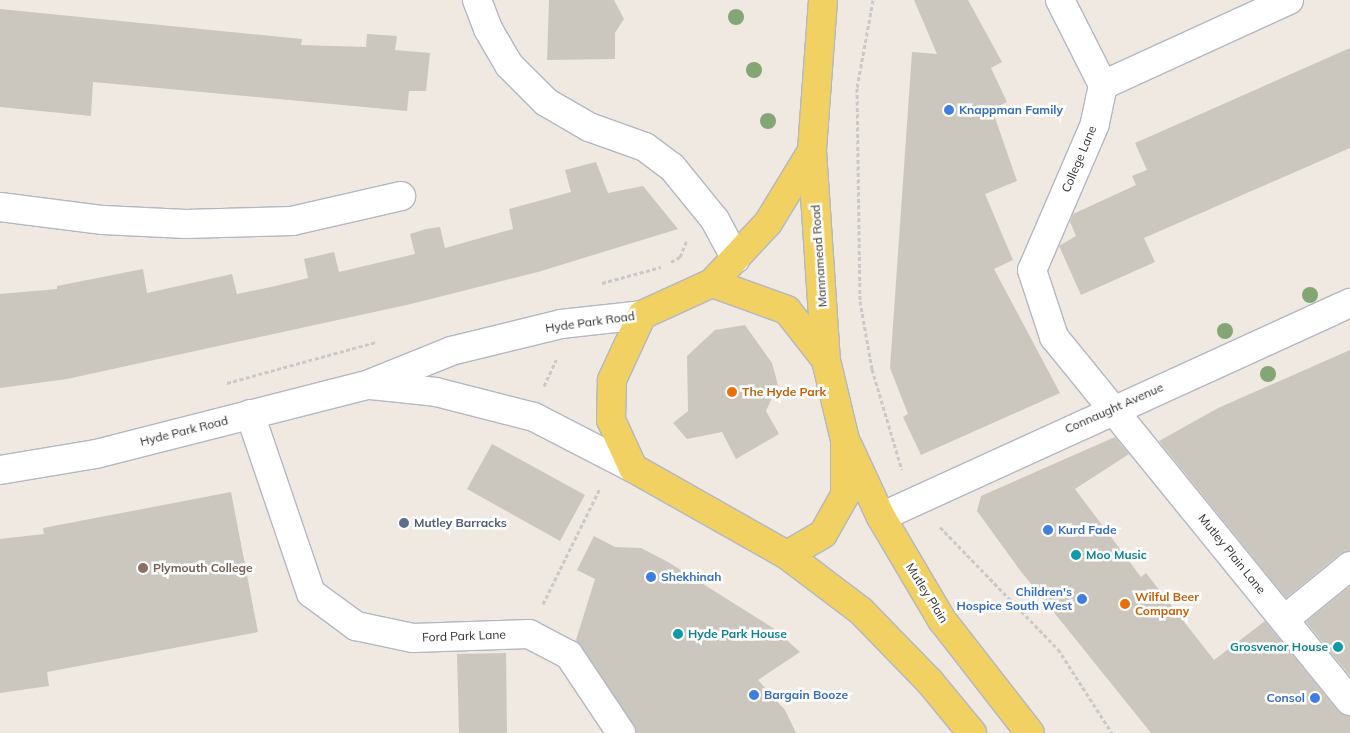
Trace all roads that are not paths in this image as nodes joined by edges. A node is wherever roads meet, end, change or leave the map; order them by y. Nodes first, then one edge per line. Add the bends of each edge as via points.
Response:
1 (477, 0) edge
2 (824, 0) edge
3 (1060, 0) edge
4 (1289, 0) edge
5 (1103, 85) junction
6 (812, 151) junction
7 (401, 196) dead end
8 (0, 207) edge
9 (736, 259) junction
10 (712, 283) junction
11 (1350, 303) edge
12 (642, 315) junction
13 (826, 360) junction
14 (367, 385) junction
15 (1112, 408) junction
16 (250, 414) junction
17 (845, 440) junction
18 (623, 464) junction
19 (0, 470) edge
20 (881, 517) junction
21 (787, 555) junction
22 (1350, 566) edge
23 (1285, 619) junction
24 (1350, 701) edge
25 (621, 733) edge
26 (972, 733) edge
27 (1030, 733) edge

1 - 9 street via 488,29 509,65 540,96 589,127 645,147 672,166 716,220
2 - 6 main road, Mannamead Road
3 - 5 street
4 - 5 street
5 - 15 street, College Lane via 1095,124 1032,270 1054,337
6 - 9 main road, Mannamead Road via 768,223
6 - 13 main road, Mannamead Road
7 - 8 street via 292,221 186,224 103,220
9 - 10 main road, Mannamead Road
10 - 12 main road
10 - 13 main road via 787,310
11 - 15 street, Connaught Avenue
12 - 14 street, Hyde Park Road via 561,324 451,351
12 - 18 main road via 612,380 611,420
13 - 17 main road, Mannamead Road
14 - 16 street, Hyde Park Road
14 - 18 street, Hyde Park Road via 436,392 534,417
15 - 20 street, Connaught Avenue
15 - 23 street, Mutley Plain Lane
16 - 19 street, Hyde Park Road via 96,454
16 - 25 street, Ford Park Lane via 311,593 356,626 413,638 529,634 569,655
17 - 20 main road, Mutley Plain
17 - 21 main road via 844,496 823,534
18 - 21 main road
20 - 27 main road, Mutley Plain via 942,620
21 - 26 main road via 861,611 934,685
22 - 23 street
23 - 24 street, Mutley Plain Lane

